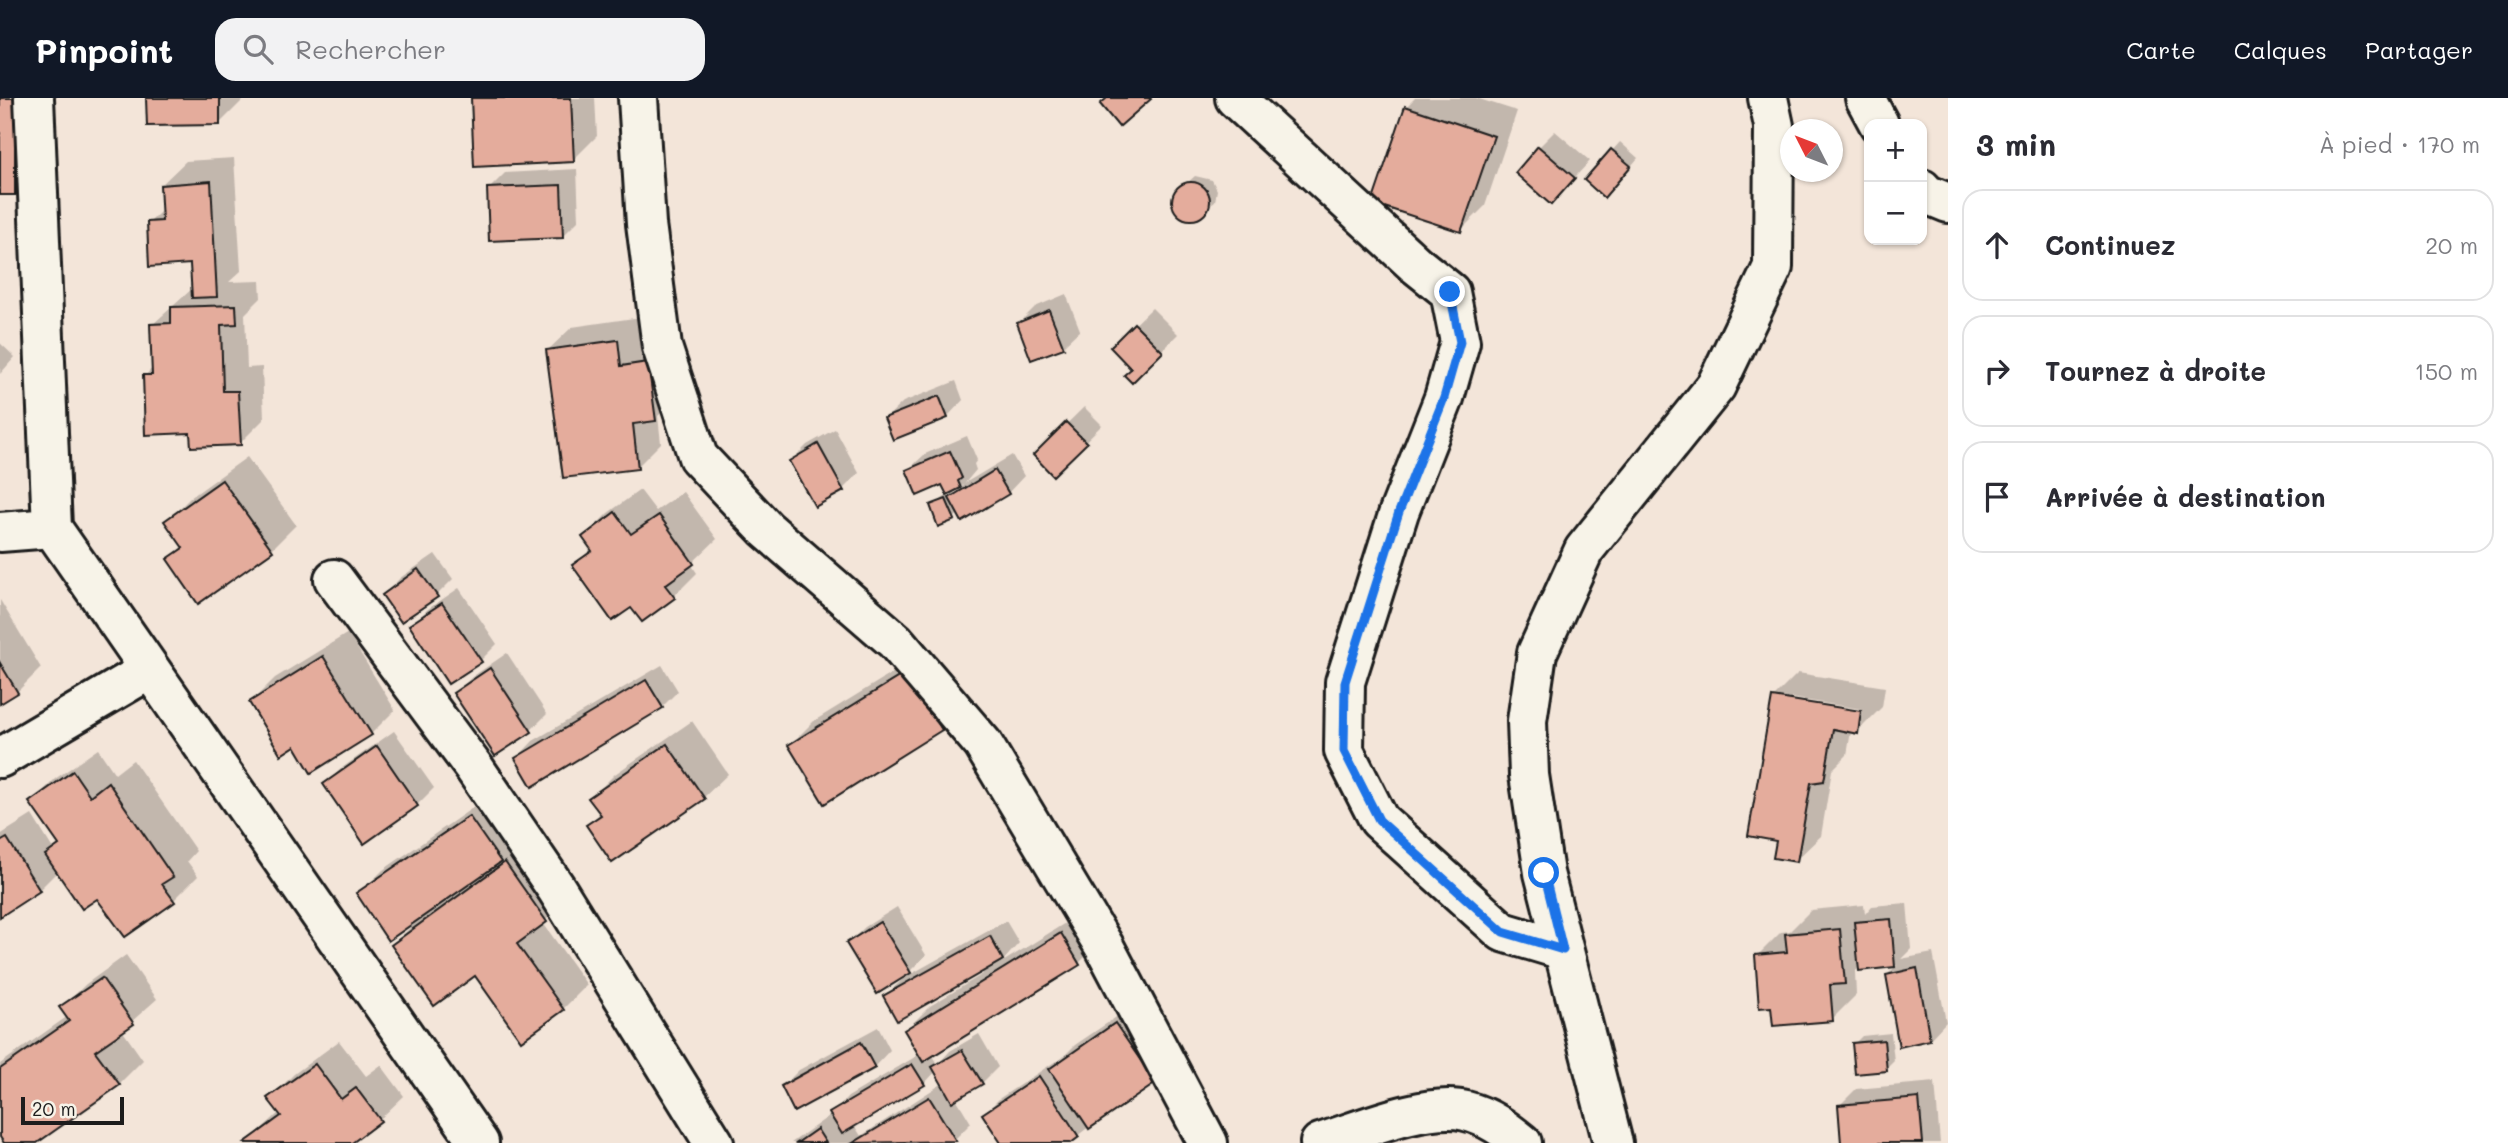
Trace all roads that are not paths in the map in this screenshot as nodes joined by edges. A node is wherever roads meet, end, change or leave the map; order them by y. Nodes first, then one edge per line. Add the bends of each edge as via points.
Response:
1 (34, 98) edge
2 (638, 98) edge
3 (1235, 98) edge
4 (1768, 98) edge
5 (1866, 98) edge
6 (1876, 119) edge
7 (1927, 192) edge
8 (1948, 203) edge
9 (52, 528) junction
10 (0, 531) edge
11 (334, 579) dead end
12 (149, 670) junction
13 (0, 758) edge
14 (1563, 950) junction
15 (479, 1143) edge
16 (714, 1143) edge
17 (1208, 1143) edge
18 (1320, 1143) edge
19 (1522, 1143) edge
20 (1613, 1143) edge

1 - 9 street
2 - 17 street via 646,224 662,347 698,457 766,529 895,641 983,744 1104,946
3 - 14 street via 1450,292 1460,342 1345,682 1344,751 1379,820 1503,932
4 - 14 street via 1774,127 1773,267 1716,386 1584,550 1537,653 1527,721 1529,775 1544,873
5 - 6 street
7 - 8 street
9 - 10 street
9 - 12 street
11 - 16 street via 475,769 556,888
12 - 13 street
12 - 15 street
14 - 20 street
18 - 19 street via 1428,1111 1464,1110 1499,1124

